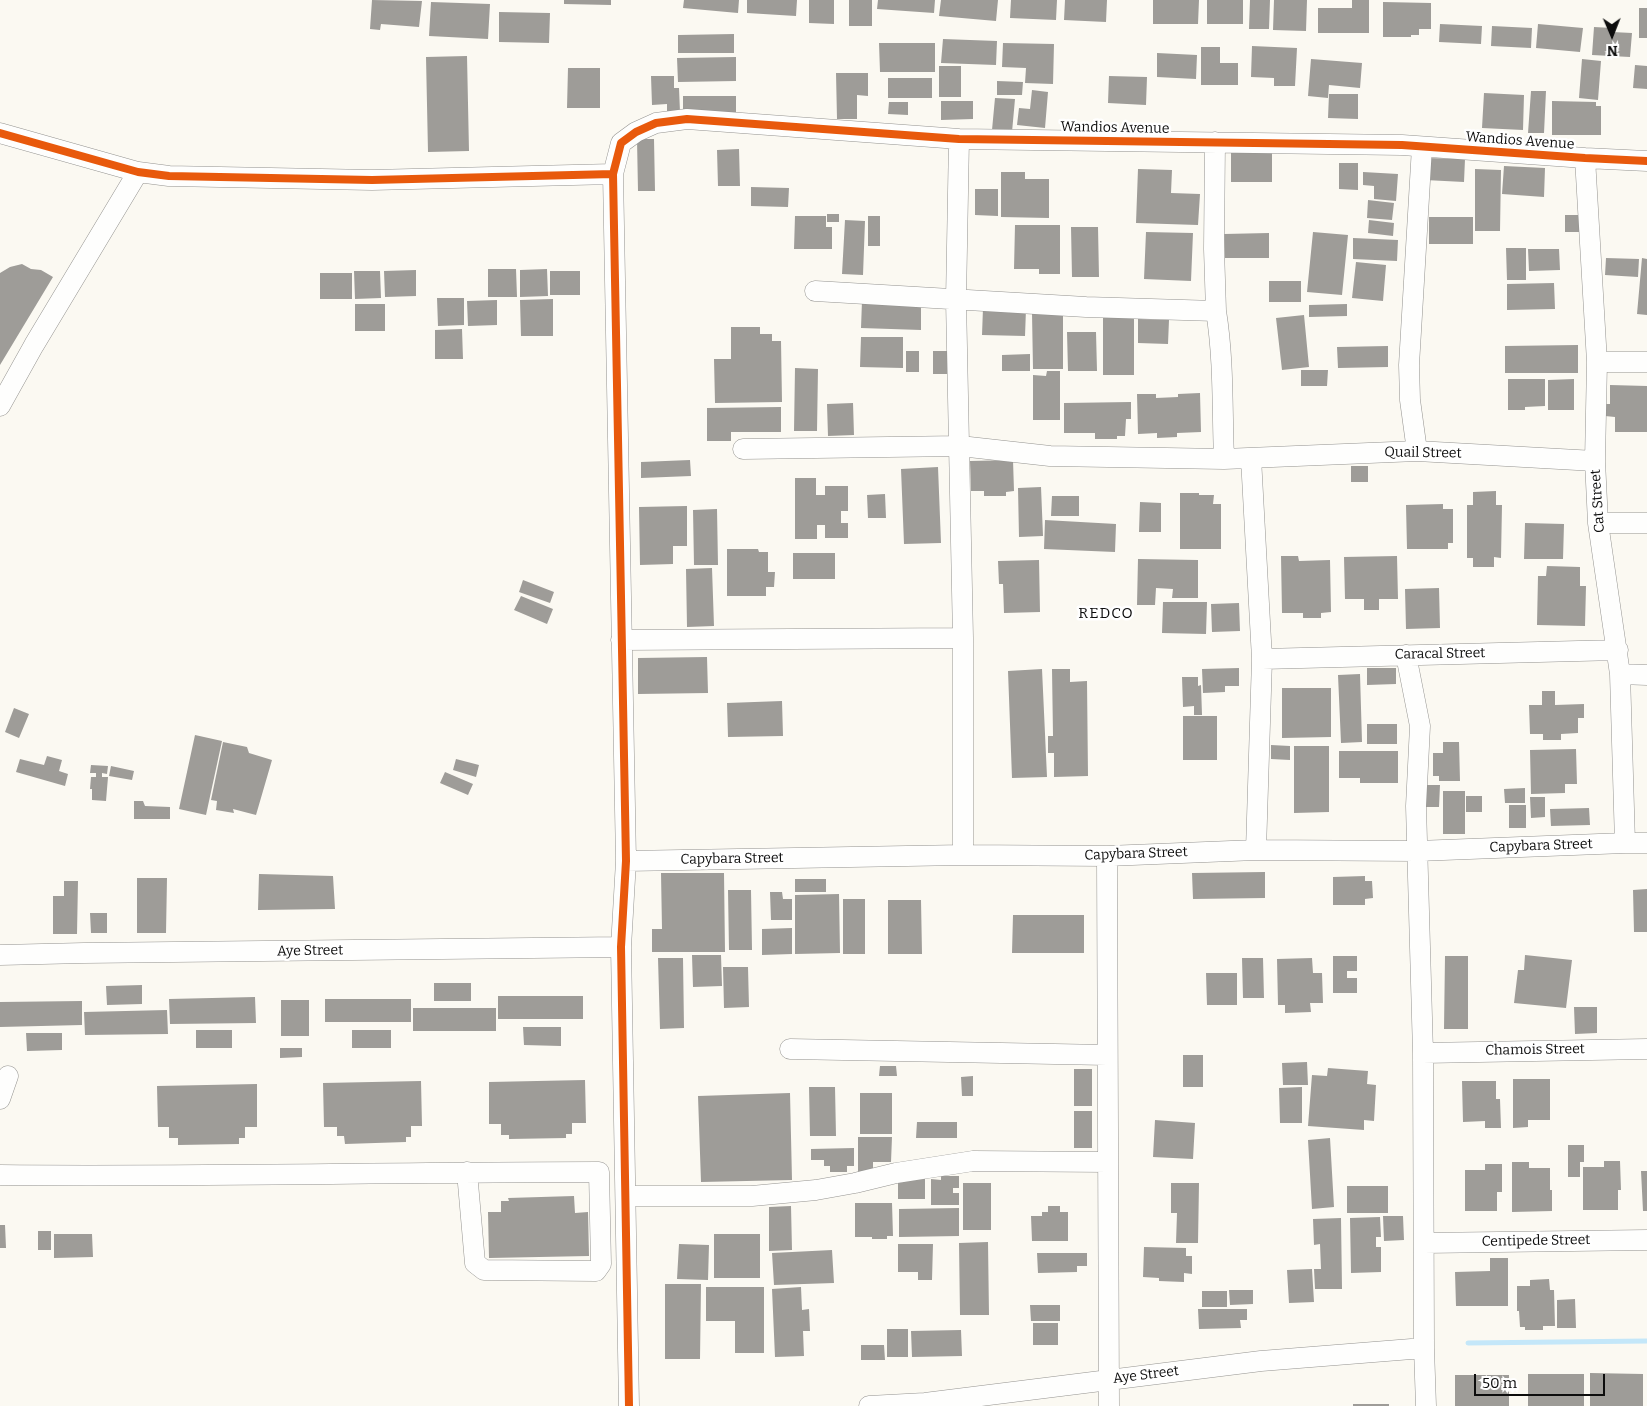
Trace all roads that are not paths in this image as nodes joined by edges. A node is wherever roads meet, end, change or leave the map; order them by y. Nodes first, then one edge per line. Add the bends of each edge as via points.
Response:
1 (0, 133) edge
2 (959, 139) junction
3 (1215, 142) junction
4 (1422, 147) junction
5 (1585, 158) junction
6 (1647, 161) edge
7 (138, 172) junction
8 (613, 174) junction
9 (815, 291) dead end
10 (956, 300) junction
11 (1216, 311) junction
12 (1597, 362) junction
13 (1647, 362) edge
14 (0, 406) edge
15 (960, 446) junction
16 (743, 448) dead end
17 (1417, 451) junction
18 (1251, 458) junction
19 (1224, 460) junction
20 (1595, 460) junction
21 (1598, 523) junction
22 (1647, 523) edge
23 (962, 638) junction
24 (621, 640) junction
25 (1618, 650) junction
26 (1406, 655) junction
27 (1262, 659) junction
28 (1620, 674) junction
29 (1647, 675) edge
30 (1626, 843) junction
31 (1647, 843) edge
32 (1256, 850) junction
33 (1417, 851) junction
34 (963, 855) junction
35 (1106, 856) junction
36 (626, 862) junction
37 (621, 948) junction
38 (0, 956) edge
39 (790, 1049) dead end
40 (1647, 1049) edge
41 (1423, 1053) junction
42 (1107, 1055) junction
43 (8, 1076) dead end
44 (0, 1099) edge
45 (1108, 1162) junction
46 (467, 1172) junction
47 (0, 1175) edge
48 (626, 1196) junction
49 (1647, 1240) edge
50 (1424, 1243) junction
51 (1424, 1348) junction
52 (1108, 1379) junction
53 (925, 1405) edge
54 (630, 1406) edge
55 (869, 1406) edge
56 (1109, 1406) edge
57 (1426, 1406) edge

1 - 7 street
2 - 3 street, Wandios Avenue
2 - 8 street, Wandios Avenue via 687,119 656,123 621,143
2 - 10 street
3 - 4 street, Wandios Avenue
3 - 11 street
4 - 5 street, Wandios Avenue
4 - 17 street via 1409,365
5 - 6 street, Wandios Avenue
5 - 12 street, Cat Street
7 - 8 street via 169,176 372,180
7 - 14 street
8 - 24 street, Wandios Avenue
9 - 10 street
10 - 11 street
10 - 15 street
11 - 19 street via 1222,362
12 - 13 street
12 - 20 street, Cat Street
15 - 16 street, Quail Street
15 - 19 street, Quail Street via 1050,456
15 - 23 street
17 - 18 street, Quail Street
17 - 20 street, Quail Street
18 - 19 street, Quail Street
18 - 27 street
20 - 21 street, Cat Street
21 - 22 street
21 - 25 street, Cat Street
23 - 24 street
23 - 34 street
24 - 36 street, Wandios Avenue
25 - 26 street, Caracal Street
25 - 28 street, Cat Street
26 - 27 street, Caracal Street
26 - 33 street via 1420,726
27 - 32 street
28 - 29 street
28 - 30 street, Cat Street
30 - 31 street, Capybara Street
30 - 33 street, Capybara Street
32 - 33 street, Capybara Street
32 - 35 street, Capybara Street
33 - 41 street
34 - 35 street, Capybara Street
34 - 36 street, Capybara Street
35 - 42 street
36 - 37 street, Wandios Avenue
37 - 38 street, Aye Street
37 - 48 street, Wandios Avenue
39 - 42 street
40 - 41 street, Chamois Street
41 - 50 street
42 - 45 street
43 - 44 street
45 - 48 street via 973,1161 816,1190 752,1196
45 - 52 street
46 - 46 street via 475,1263 484,1270 596,1271 601,1264 599,1172
46 - 47 street
48 - 54 street, Wandios Avenue
49 - 50 street, Centipede Street
50 - 51 street
51 - 52 street, Aye Street via 1261,1361
51 - 57 street
52 - 53 street, Aye Street
52 - 56 street
53 - 55 street, Aye Street

